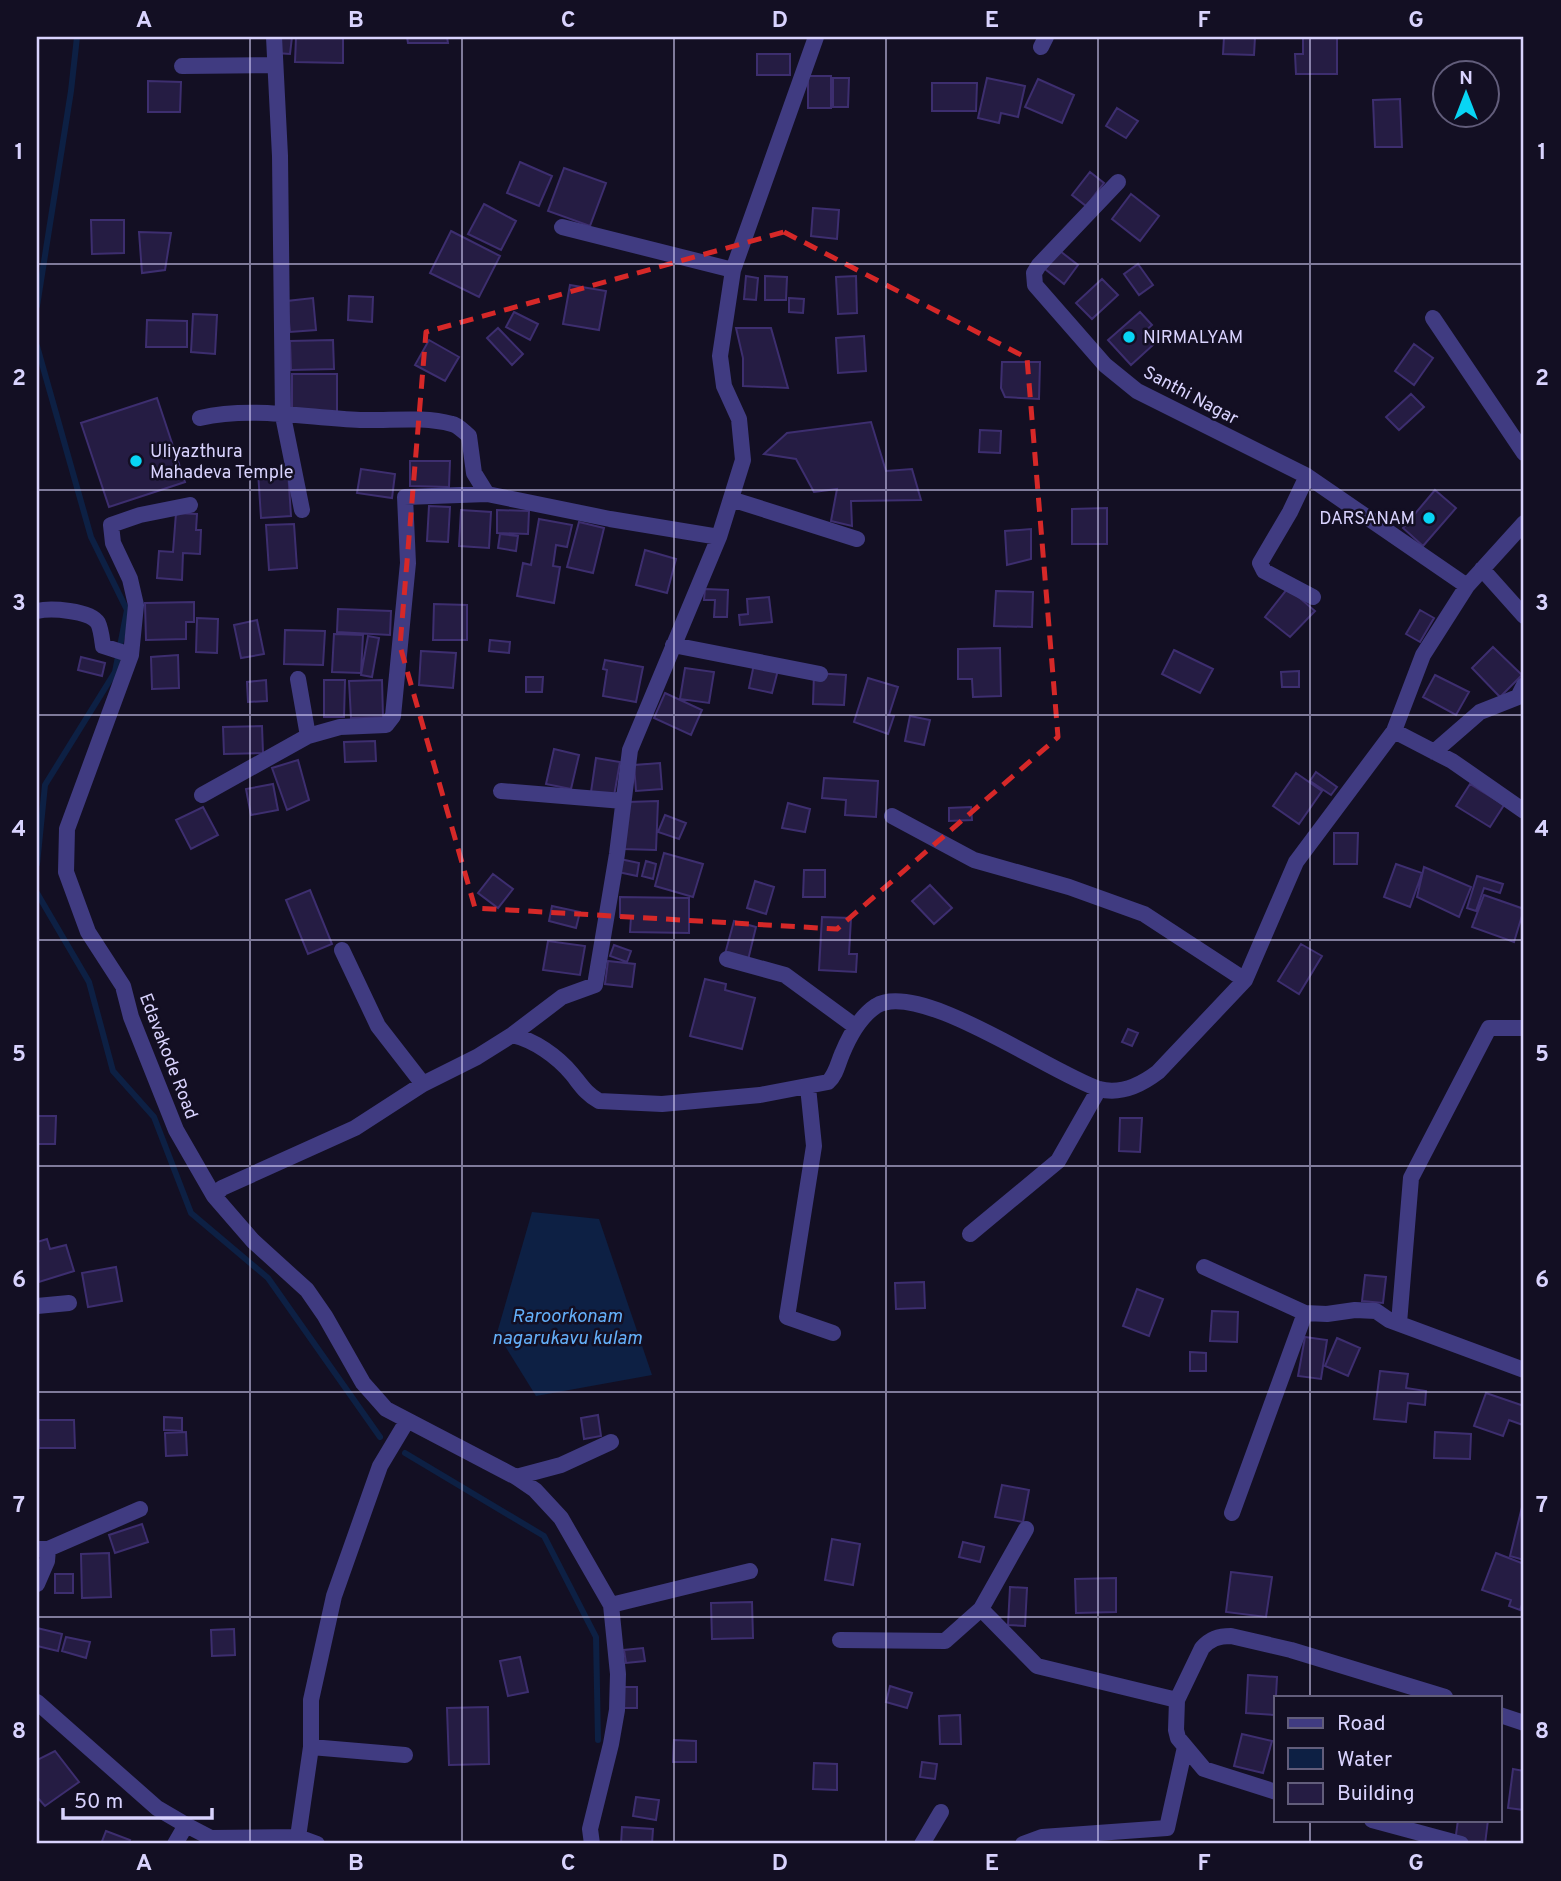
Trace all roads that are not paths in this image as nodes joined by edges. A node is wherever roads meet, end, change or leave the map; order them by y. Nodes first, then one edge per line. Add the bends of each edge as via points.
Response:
1 (274, 37) edge
2 (816, 37) edge
3 (275, 65) junction
4 (182, 66) dead end
5 (1118, 182) dead end
6 (562, 227) dead end
7 (733, 270) junction
8 (1433, 318) dead end
9 (283, 416) junction
10 (200, 418) dead end
11 (1524, 453) edge
12 (1307, 476) junction
13 (487, 494) junction
14 (731, 499) junction
15 (190, 505) dead end
16 (302, 510) dead end
17 (1524, 523) edge
18 (719, 537) junction
19 (857, 539) dead end
20 (1482, 569) junction
21 (1467, 586) junction
22 (1313, 597) dead end
23 (37, 611) edge
24 (1524, 616) edge
25 (673, 645) junction
26 (128, 654) junction
27 (820, 674) dead end
28 (298, 678) dead end
29 (1524, 685) edge
30 (1394, 731) junction
31 (308, 736) junction
32 (1434, 752) junction
33 (501, 791) dead end
34 (202, 795) dead end
35 (623, 801) junction
36 (1524, 811) edge
37 (892, 816) dead end
38 (342, 950) dead end
39 (727, 958) dead end
40 (1245, 980) junction
41 (856, 1027) junction
42 (1524, 1027) edge
43 (512, 1035) junction
44 (423, 1084) junction
45 (808, 1087) junction
46 (1099, 1088) junction
47 (214, 1196) junction
48 (970, 1234) dead end
49 (1203, 1266) dead end
50 (69, 1303) dead end
51 (37, 1306) edge
52 (1304, 1313) junction
53 (1399, 1323) junction
54 (833, 1334) dead end
55 (1524, 1370) edge
56 (407, 1421) junction
57 (611, 1442) dead end
58 (516, 1477) junction
59 (140, 1510) dead end
60 (1232, 1513) dead end
61 (1026, 1530) dead end
62 (42, 1549) edge
63 (750, 1571) dead end
64 (37, 1584) edge
65 (611, 1605) junction
66 (981, 1609) junction
67 (840, 1640) dead end
68 (1442, 1696) edge
69 (1177, 1700) junction
70 (37, 1702) edge
71 (1502, 1716) edge
72 (1524, 1723) edge
73 (311, 1747) junction
74 (1185, 1747) junction
75 (405, 1755) dead end
76 (1274, 1791) edge
77 (941, 1812) dead end
78 (1379, 1822) edge
79 (186, 1825) junction
80 (296, 1841) edge
81 (175, 1844) edge
82 (317, 1844) edge
83 (592, 1844) edge
84 (922, 1844) edge
85 (1023, 1844) edge
86 (1461, 1844) edge

1 - 3 street
2 - 7 street
3 - 4 street
3 - 9 street
5 - 12 street, Santhi Nagar via 1039,264 1035,285 1105,365 1137,391
6 - 7 street
7 - 14 street via 720,356 724,386 739,419 743,460
8 - 11 street
9 - 10 street via 257,413
9 - 13 street via 364,421 402,418 454,424 469,436 474,473
9 - 16 street
12 - 21 street, Santhi Nagar
12 - 22 street via 1260,563 1264,571
13 - 18 street
13 - 31 street via 405,497 408,563 393,716 386,725 340,727
14 - 18 street
14 - 19 street
15 - 26 street, Edavakode Road via 111,525 136,605
17 - 20 street
18 - 25 street
20 - 21 street
20 - 24 street
21 - 30 street via 1423,655
23 - 26 street via 62,610 91,617 99,624 103,646
25 - 27 street
25 - 35 street via 630,750
26 - 47 street, Edavakode Road via 67,829 66,872 88,932 123,986 176,1130
28 - 31 street
29 - 32 street via 1518,696 1480,712
30 - 32 street
30 - 40 street via 1296,862
31 - 34 street
32 - 36 street
33 - 35 street
35 - 43 street via 595,985 562,997
37 - 40 street via 974,860 1144,914
38 - 44 street via 378,1026
39 - 41 street via 785,975
40 - 46 street via 1146,1081 1126,1090
41 - 45 street via 832,1079
41 - 46 street via 877,1006 900,1001 954,1016
42 - 53 street via 1489,1028 1411,1178
43 - 44 street
43 - 45 street via 538,1045 599,1101 662,1104
44 - 47 street via 355,1128 222,1188
45 - 54 street via 814,1146 787,1317
46 - 48 street via 1058,1161
47 - 56 street, Edavakode Road via 253,1241 307,1290 363,1383 386,1409
49 - 52 street
50 - 51 street
52 - 53 street via 1376,1311
52 - 60 street
53 - 55 street
56 - 58 street, Edavakode Road
56 - 73 street via 380,1466 334,1597 311,1700
57 - 58 street via 561,1465
58 - 65 street, Edavakode Road via 561,1518
59 - 62 street
61 - 66 street
62 - 64 street via 47,1561
63 - 65 street
65 - 83 street via 617,1710 590,1829
66 - 67 street via 945,1642
66 - 69 street via 1037,1666
68 - 69 street via 1231,1636 1216,1637 1202,1648
69 - 74 street via 1176,1730
70 - 79 street via 157,1808
71 - 72 street
73 - 75 street
73 - 80 street
74 - 76 street via 1204,1769
74 - 85 street via 1167,1828 1042,1838
77 - 84 street
78 - 86 street
79 - 80 street via 211,1838
79 - 81 street
80 - 82 street

